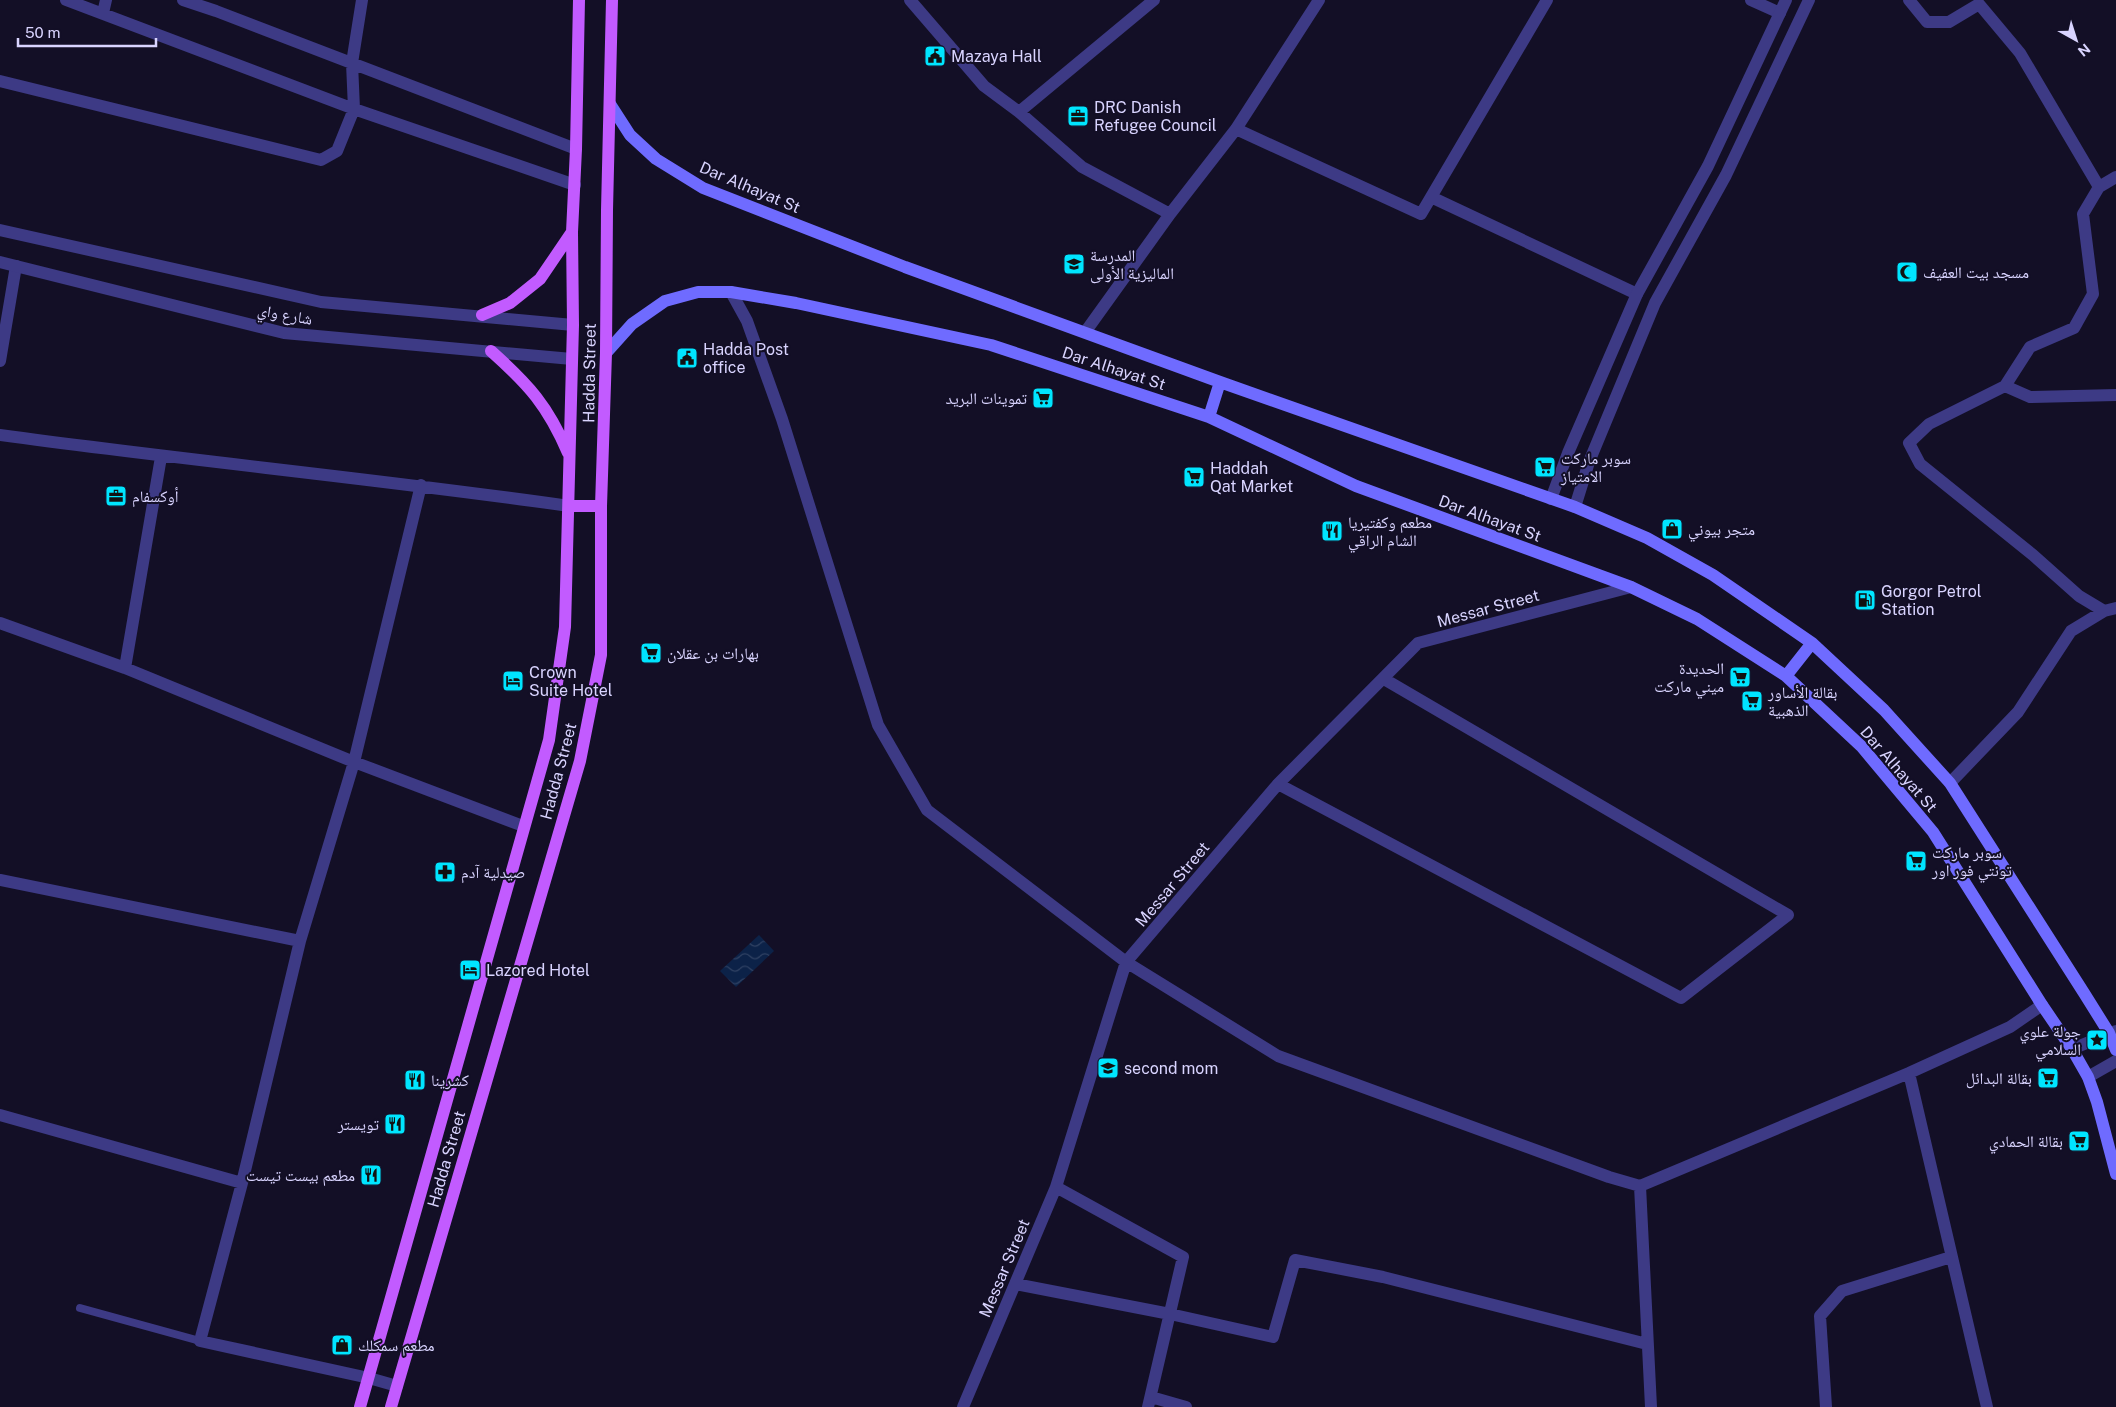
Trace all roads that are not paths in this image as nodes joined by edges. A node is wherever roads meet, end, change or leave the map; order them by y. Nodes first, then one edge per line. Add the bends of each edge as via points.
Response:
1 (66, 0) edge
2 (106, 0) edge
3 (183, 0) edge
4 (362, 0) edge
5 (579, 0) edge
6 (612, 0) edge
7 (910, 0) edge
8 (1154, 0) edge
9 (1547, 0) edge
10 (1751, 0) edge
11 (1786, 0) edge
12 (1809, 0) edge
13 (1910, 0) edge
14 (1317, 1) edge
15 (215, 6) edge
16 (103, 14) junction
17 (1780, 14) junction
18 (352, 63) junction
19 (0, 81) edge
20 (610, 104) junction
21 (354, 109) junction
22 (1019, 112) junction
23 (1236, 129) junction
24 (576, 149) junction
25 (2116, 177) edge
26 (575, 185) junction
27 (2099, 187) junction
28 (1431, 197) junction
29 (1170, 214) junction
30 (0, 230) edge
31 (572, 232) junction
32 (0, 262) edge
33 (16, 266) junction
34 (731, 292) junction
35 (1637, 294) junction
36 (482, 315) junction
37 (573, 324) junction
38 (1086, 331) junction
39 (491, 351) junction
40 (606, 353) junction
41 (572, 359) junction
42 (0, 361) edge
43 (1220, 382) junction
44 (2005, 386) junction
45 (2116, 395) edge
46 (1209, 417) junction
47 (0, 435) edge
48 (161, 457) junction
49 (570, 458) junction
50 (421, 485) junction
51 (1551, 499) junction
52 (569, 506) junction
53 (601, 506) junction
54 (1575, 507) junction
55 (1631, 587) junction
56 (2110, 609) edge
57 (0, 623) edge
58 (1812, 643) junction
59 (125, 668) junction
60 (1786, 676) junction
61 (1384, 679) junction
62 (354, 762) junction
63 (1278, 784) junction
64 (1950, 784) junction
65 (524, 826) junction
66 (0, 880) edge
67 (300, 941) junction
68 (1126, 962) junction
69 (2042, 1005) junction
70 (2112, 1032) edge
71 (2072, 1049) junction
72 (2116, 1050) edge
73 (2116, 1061) edge
74 (1909, 1073) junction
75 (2088, 1077) junction
76 (0, 1114) edge
77 (2116, 1174) edge
78 (242, 1183) junction
79 (1640, 1186) junction
80 (1056, 1187) junction
81 (1952, 1257) junction
82 (1015, 1284) junction
83 (80, 1308) dead end
84 (1170, 1314) junction
85 (200, 1341) junction
86 (1648, 1344) junction
87 (369, 1378) junction
88 (397, 1386) junction
89 (1149, 1402) edge
90 (360, 1407) edge
91 (391, 1407) edge
92 (962, 1407) edge
93 (1186, 1407) edge
94 (1650, 1407) edge
95 (1826, 1407) edge
96 (1987, 1407) edge

1 - 16 street
2 - 16 street
3 - 15 street
4 - 18 street
5 - 24 main road, Hadda Street
6 - 20 main road, Hadda Street
7 - 22 street via 984,86
8 - 22 street
9 - 28 street
10 - 17 street
11 - 17 street
12 - 54 street via 1726,175 1655,303 1589,462
13 - 27 street via 1927,22 1949,22 1979,4 2020,54
14 - 23 street
15 - 18 street
16 - 21 street
17 - 35 street via 1708,166
18 - 21 street
18 - 24 street
19 - 21 street via 321,160 337,151
20 - 38 main road, Dar Alhayat St via 630,134 656,160 703,188 905,267
20 - 40 main road, Hadda Street
21 - 26 street
22 - 29 street via 1082,167
23 - 28 street via 1421,214
23 - 29 street
24 - 26 main road, Hadda Street
25 - 27 street
26 - 31 main road, Hadda Street
27 - 44 street via 2083,214 2093,294 2074,328 2030,347
28 - 35 street
29 - 38 street
30 - 36 street, شارع واي via 321,302
31 - 36 main road via 540,279 510,303
31 - 37 main road, Hadda Street
32 - 33 street, شارع واي
33 - 39 street, شارع واي via 284,334
33 - 42 street
34 - 40 main road, Dar Alhayat St via 698,292 665,301 632,324
34 - 46 main road, Dar Alhayat St via 991,345
34 - 68 street via 747,321 782,419 878,726 927,810
35 - 51 street via 1568,452
36 - 37 street, شارع واي
37 - 41 main road, Hadda Street
38 - 43 main road, Dar Alhayat St
39 - 41 street, شارع واي
39 - 49 main road via 539,399
40 - 53 main road, Hadda Street
41 - 49 main road, Hadda Street
43 - 46 main road
43 - 51 main road, Dar Alhayat St
44 - 45 street via 2030,397
44 - 56 street via 1929,424 1909,443 1920,464 2079,596
46 - 55 main road, Dar Alhayat St via 1356,486
47 - 48 street
48 - 50 street
48 - 59 street
49 - 52 main road, Hadda Street
50 - 52 street
50 - 62 street
51 - 54 main road, Dar Alhayat St
52 - 53 main road
52 - 65 main road, Hadda Street via 565,627 549,740
53 - 88 main road, Hadda Street via 601,655 580,761
54 - 58 main road, Dar Alhayat St via 1647,538 1712,575
55 - 60 main road, Dar Alhayat St via 1697,619
55 - 61 street, Messar Street via 1418,643
56 - 64 street via 2072,632 2018,712
57 - 59 street
58 - 60 main road
58 - 64 main road, Dar Alhayat St via 1884,710
59 - 62 street
60 - 69 main road, Dar Alhayat St via 1861,746 1933,832
61 - 63 street, Messar Street
61 - 63 street via 1788,915 1681,998
62 - 65 street
62 - 67 street
63 - 68 street, Messar Street
64 - 70 main road, Dar Alhayat St
65 - 87 main road, Hadda Street
66 - 67 street
67 - 78 street
68 - 79 street via 1278,1056
68 - 80 street, Messar Street
69 - 71 main road, Dar Alhayat St
69 - 74 street via 2010,1027
70 - 71 street
70 - 72 main road, Dar Alhayat St
71 - 75 main road, Dar Alhayat St
73 - 75 street
74 - 79 street
74 - 81 street
75 - 77 main road, Dar Alhayat St
76 - 78 street
78 - 85 street
79 - 86 street
80 - 82 street, Messar Street
80 - 84 street via 1183,1257
81 - 95 street via 1842,1291 1820,1316
81 - 96 street
82 - 84 street
82 - 92 street, Messar Street
83 - 85 lane
84 - 86 street via 1273,1337 1295,1260 1382,1277
84 - 89 street
85 - 87 street
86 - 94 street
87 - 88 street
87 - 90 main road, Hadda Street
88 - 91 main road, Hadda Street
89 - 93 street

